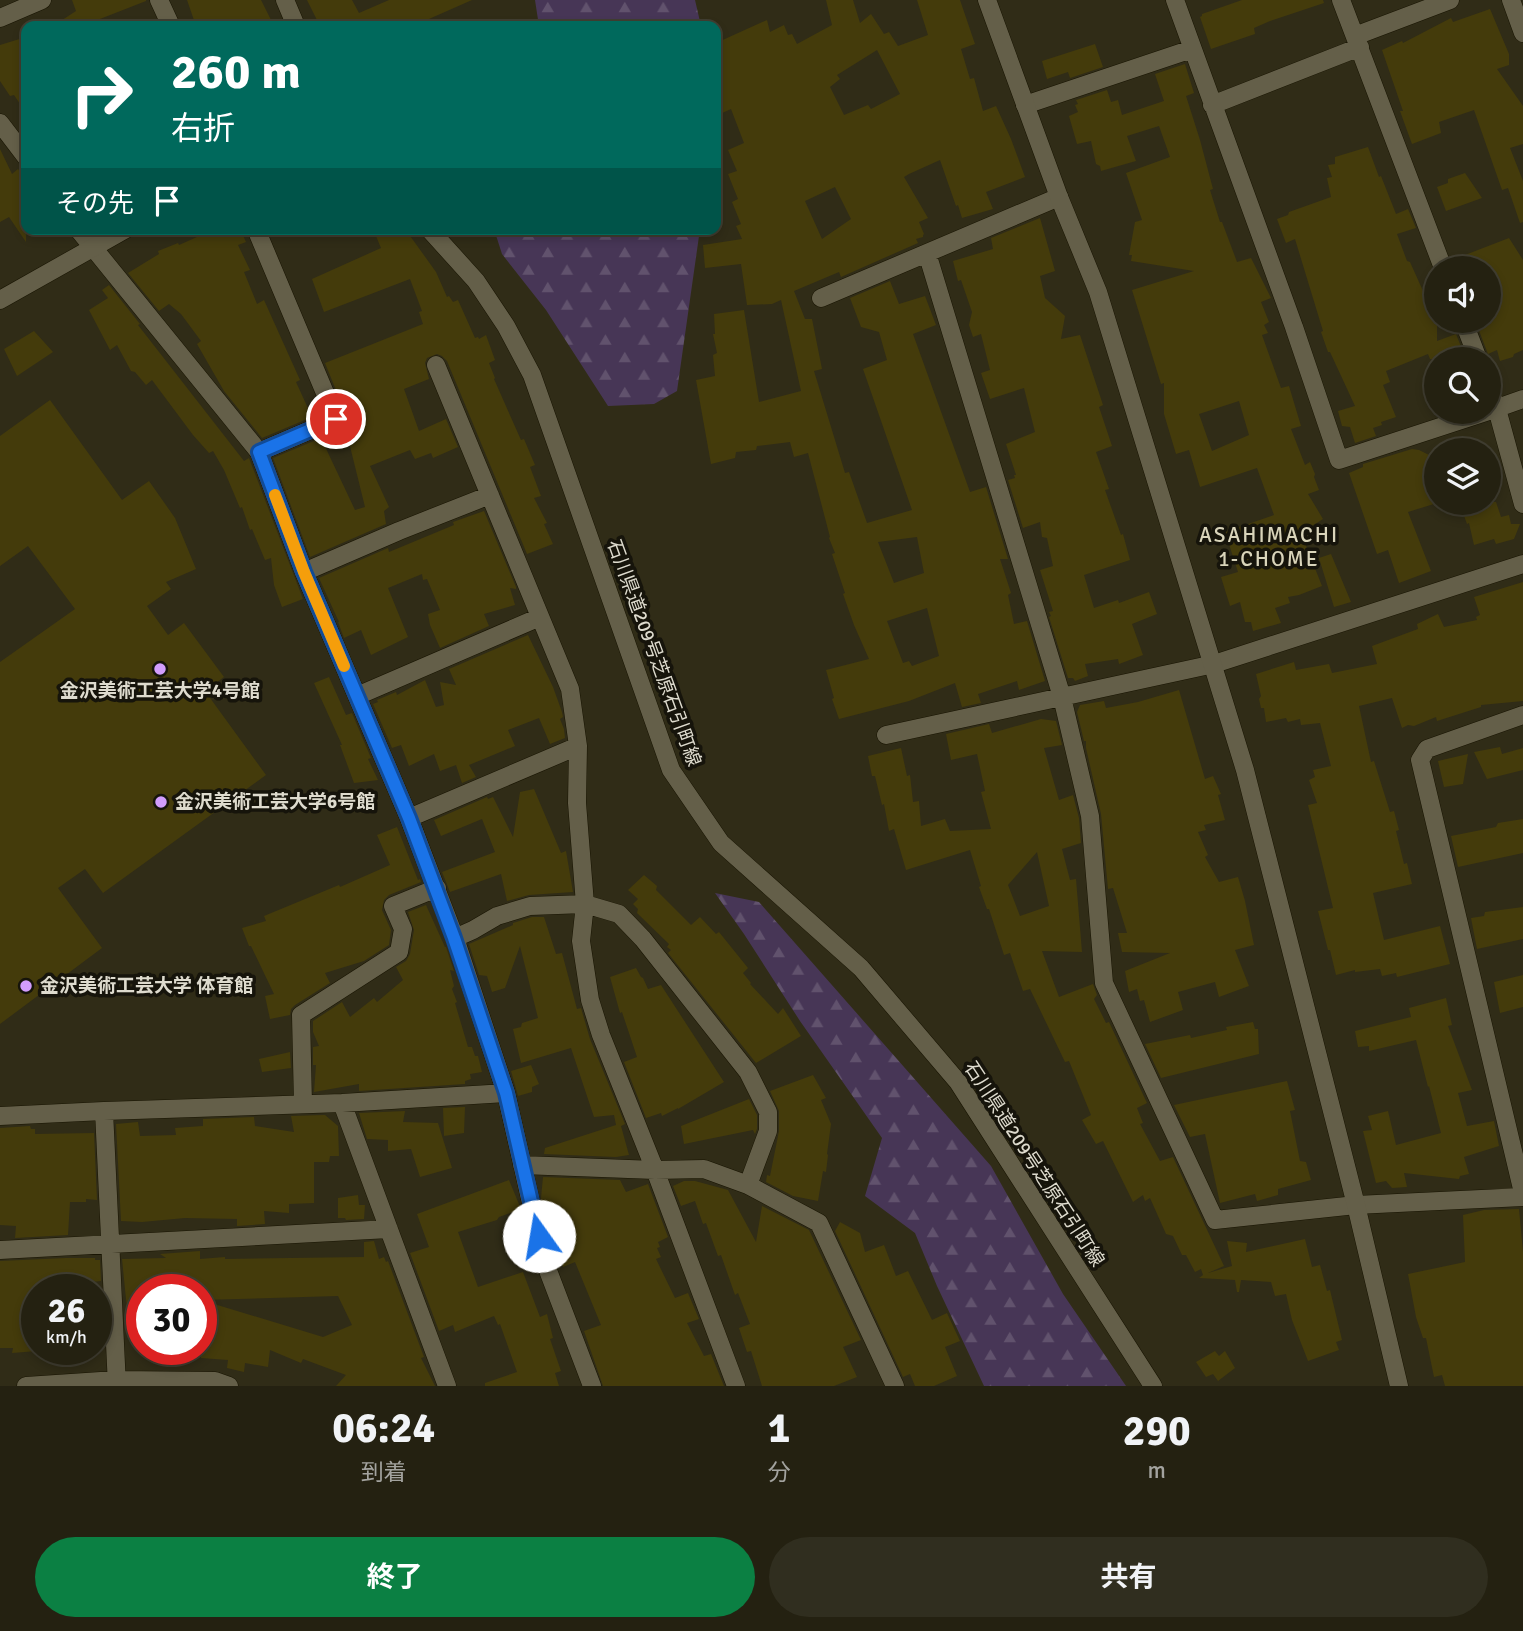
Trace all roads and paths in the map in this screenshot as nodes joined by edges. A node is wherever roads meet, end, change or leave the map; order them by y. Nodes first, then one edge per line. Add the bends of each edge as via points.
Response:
1 (43, 0) edge
2 (159, 0) edge
3 (285, 0) edge
4 (987, 0) edge
5 (1174, 0) edge
6 (1341, 0) edge
7 (1450, 0) edge
8 (1511, 0) edge
9 (0, 18) edge
10 (169, 21) edge
11 (294, 21) edge
12 (1523, 33) edge
13 (1357, 41) junction
14 (1192, 49) junction
15 (1025, 105) junction
16 (1212, 105) junction
17 (0, 123) edge
18 (21, 147) edge
19 (1059, 197) junction
20 (83, 235) edge
21 (116, 235) edge
22 (259, 235) edge
23 (434, 235) edge
24 (94, 248) junction
25 (927, 253) junction
26 (1438, 256) edge
27 (821, 299) dead end
28 (0, 300) edge
29 (436, 365) dead end
30 (1523, 399) edge
31 (1501, 407) edge
32 (1449, 424) edge
33 (1497, 424) edge
34 (259, 452) junction
35 (490, 495) junction
36 (1523, 504) edge
37 (1523, 564) edge
38 (304, 572) junction
39 (540, 617) junction
40 (1214, 664) junction
41 (357, 696) junction
42 (1062, 697) junction
43 (1523, 715) edge
44 (886, 735) dead end
45 (578, 746) junction
46 (409, 818) junction
47 (437, 888) junction
48 (585, 904) junction
49 (454, 938) junction
50 (506, 1093) junction
51 (342, 1103) junction
52 (303, 1104) junction
53 (104, 1111) junction
54 (0, 1116) edge
55 (522, 1165) junction
56 (655, 1170) junction
57 (748, 1185) junction
58 (1523, 1195) edge
59 (1356, 1205) junction
60 (389, 1229) junction
61 (110, 1245) junction
62 (0, 1250) edge
63 (116, 1383) edge
64 (26, 1386) edge
65 (229, 1386) edge
66 (447, 1386) edge
67 (592, 1386) edge
68 (736, 1386) edge
69 (894, 1386) edge
70 (1153, 1386) edge
71 (1399, 1386) edge

1 - 9 street
2 - 10 street
3 - 11 street
4 - 15 street
5 - 14 street
6 - 13 street
7 - 13 street
8 - 12 street
13 - 16 street
13 - 26 street
14 - 15 street
14 - 16 street
15 - 19 street
16 - 32 street via 1339,460
17 - 18 street
19 - 25 street
19 - 40 street via 1098,292
20 - 24 street
21 - 24 street
22 - 34 street via 336,419
23 - 70 street, 石川県道209号芝原石引町線 via 476,281 533,375 671,770 721,843 861,968 958,1082
24 - 28 street
24 - 34 street
25 - 27 street
25 - 42 street
29 - 35 street
30 - 31 street
33 - 36 street
34 - 38 street
35 - 38 street
35 - 39 street
37 - 40 street
38 - 41 street
39 - 41 street
39 - 45 street via 570,689
40 - 42 street
40 - 59 street
41 - 46 street
42 - 44 street
42 - 59 street via 1090,816 1104,983 1216,1220
43 - 58 street via 1427,749 1420,760
45 - 46 street
45 - 48 street via 577,803
46 - 47 street
47 - 49 street
47 - 52 street via 393,906 403,929 399,952 301,1015
48 - 49 street via 530,906 497,916
48 - 56 street via 581,941 590,1000
48 - 57 street via 619,914 748,1072 768,1112 768,1131
49 - 50 street
50 - 51 street
50 - 55 street
51 - 52 street
51 - 60 street
52 - 53 street
53 - 54 street
53 - 61 street
55 - 56 street
55 - 67 street via 544,1260
56 - 57 street via 705,1170
56 - 68 street
57 - 69 street via 819,1223
58 - 59 street
59 - 71 street
60 - 61 street
60 - 66 street
61 - 62 street
61 - 63 street
63 - 64 street
63 - 65 street via 215,1381

